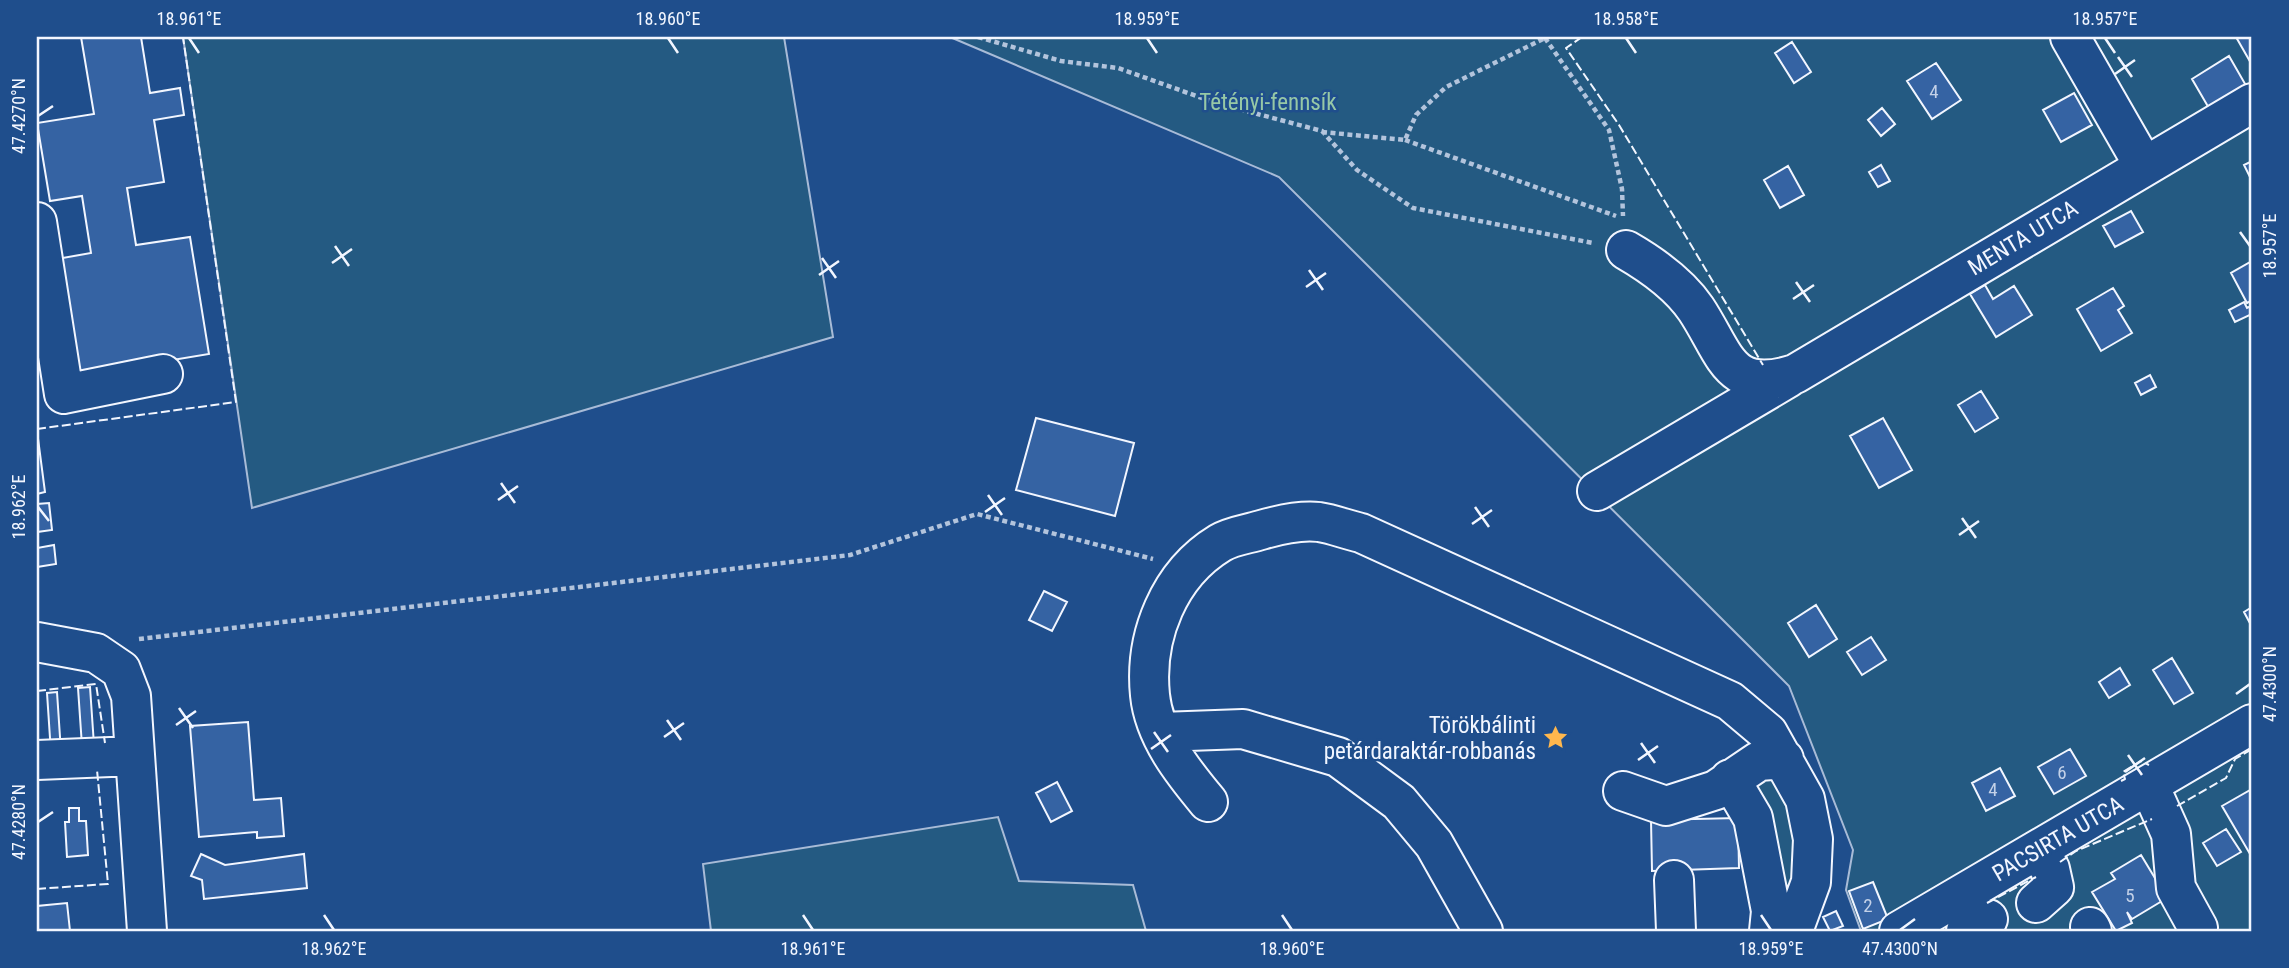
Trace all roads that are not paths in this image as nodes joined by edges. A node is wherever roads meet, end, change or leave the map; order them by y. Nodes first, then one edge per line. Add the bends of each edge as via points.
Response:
1 (2070, 37) edge
2 (2252, 103) edge
3 (2144, 166) junction
4 (37, 224) edge
5 (1625, 234) road end
6 (163, 374) dead end
7 (1779, 377) junction
8 (1597, 491) dead end
9 (37, 642) edge
10 (2252, 724) edge
11 (1161, 732) junction
12 (135, 756) junction
13 (1784, 759) junction
14 (37, 760) edge
15 (1730, 779) junction
16 (2149, 785) junction
17 (1623, 791) dead end
18 (1208, 802) dead end
19 (2038, 850) junction
20 (1674, 880) dead end
21 (2036, 903) dead end
22 (2199, 928) dead end
23 (1909, 929) edge
24 (147, 931) edge
25 (1483, 931) edge
26 (1675, 931) edge
27 (1769, 931) edge
28 (1793, 931) edge

1 - 3 street
2 - 3 street, MENTA UTCA
3 - 7 street, MENTA UTCA
4 - 6 street via 64,394
5 - 7 street via 1695,307 1728,365 1745,378
7 - 8 street, MENTA UTCA
9 - 12 street via 96,653 121,670 131,696
10 - 16 street, PACSIRTA UTCA
11 - 13 street via 1150,697 1150,653 1163,607 1187,567 1222,541 1277,526 1318,522 1361,533 1730,701 1768,733
11 - 18 street via 1178,764
11 - 25 street via 1243,729 1338,757 1399,802 1434,844
12 - 14 street
12 - 24 street
13 - 15 street via 1759,761
13 - 28 street via 1805,799 1814,839 1811,882
15 - 17 street via 1716,790 1666,806
15 - 27 street via 1753,818 1771,911
16 - 19 street, PACSIRTA UTCA
16 - 22 street via 2171,834 2176,888
19 - 21 street via 2054,887
19 - 23 street, PACSIRTA UTCA
20 - 26 street

